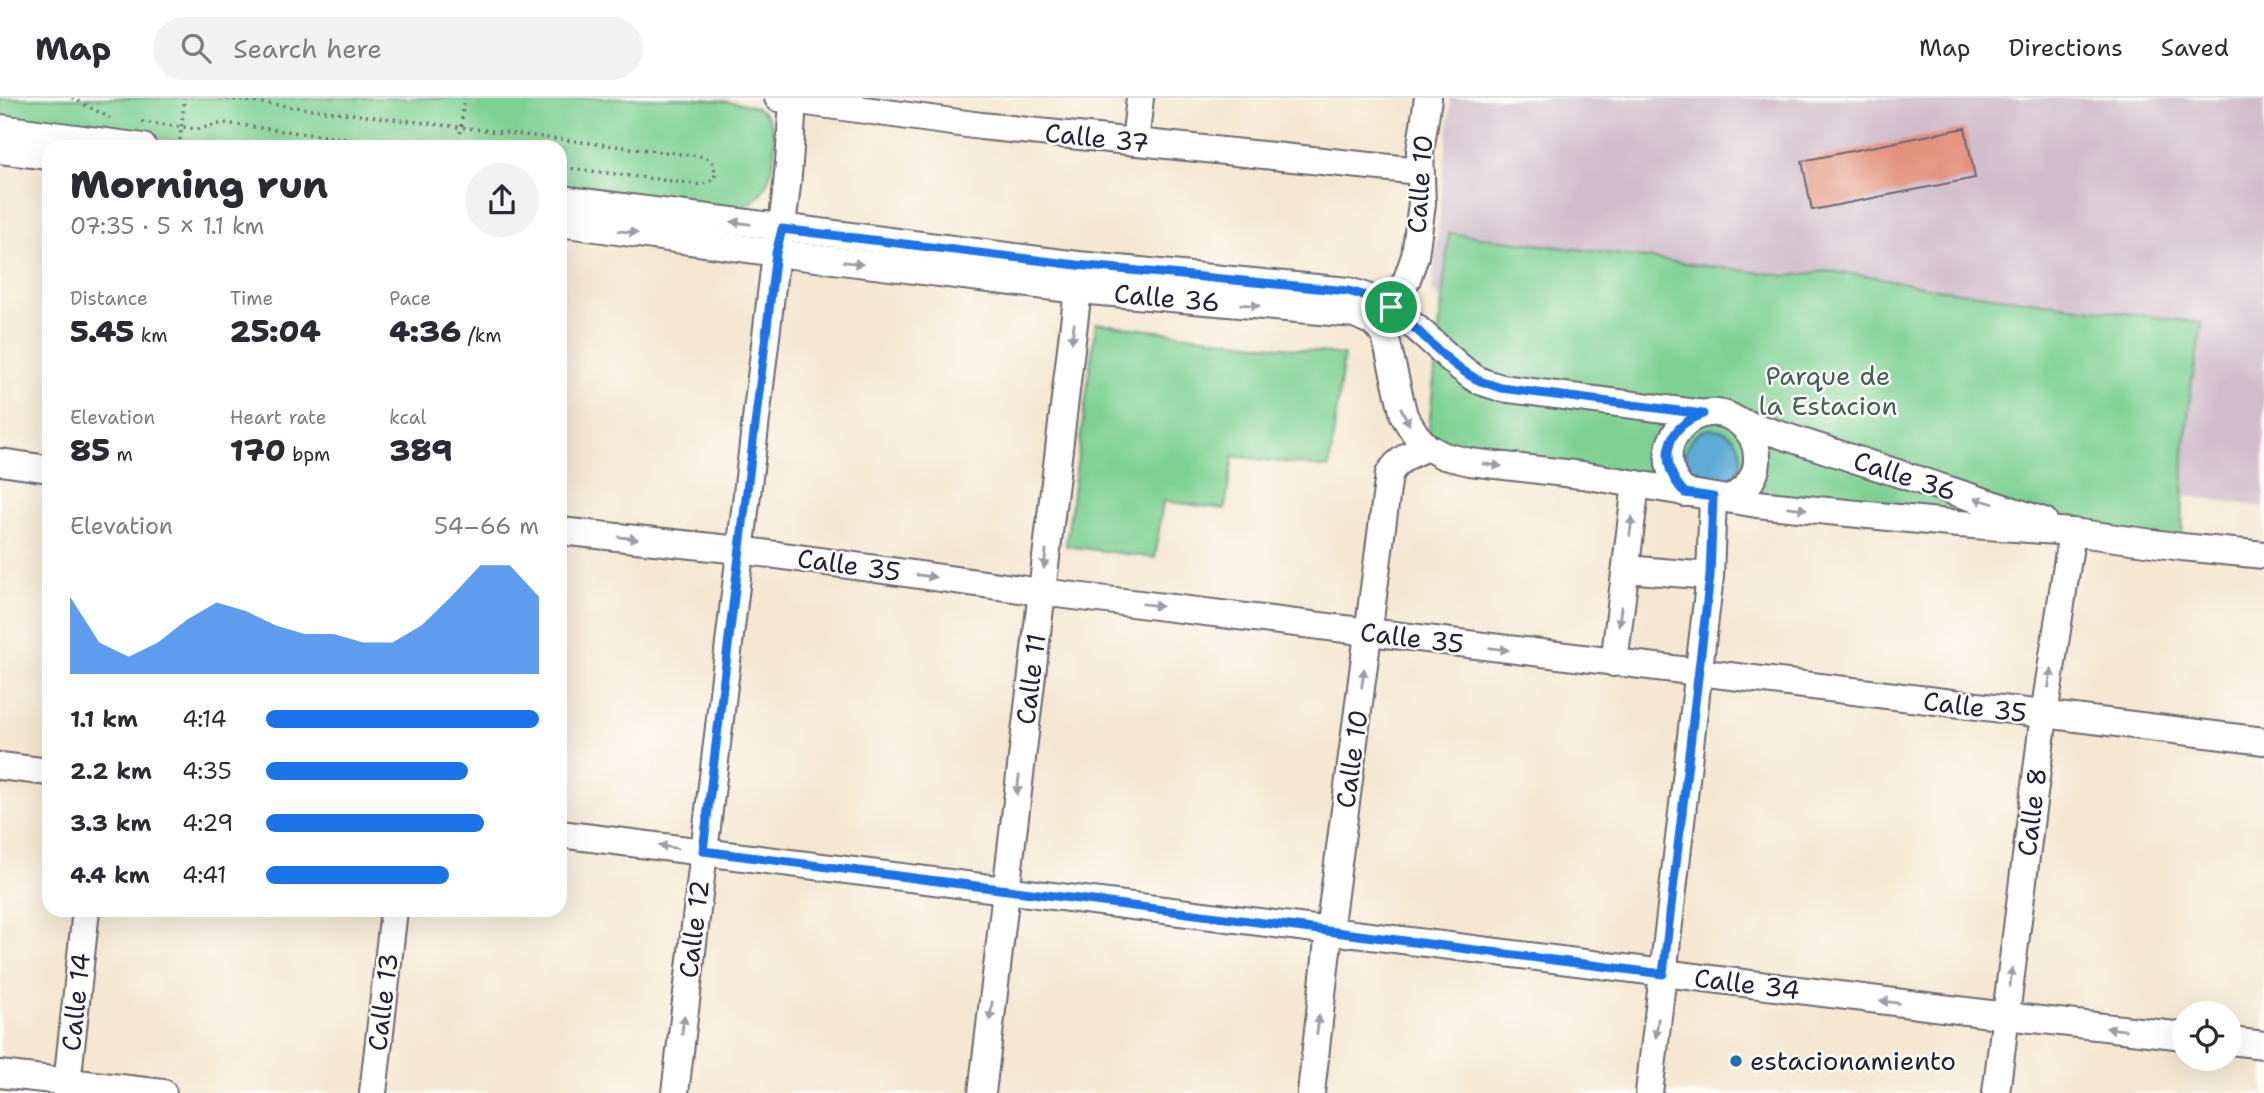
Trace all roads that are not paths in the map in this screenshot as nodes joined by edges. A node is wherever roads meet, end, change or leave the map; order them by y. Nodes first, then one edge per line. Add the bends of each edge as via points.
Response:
1 (1140, 98) edge
2 (1428, 98) edge
3 (787, 99) edge
4 (0, 128) edge
5 (90, 140) edge
6 (1135, 142) junction
7 (0, 150) edge
8 (42, 155) edge
9 (1419, 171) junction
10 (567, 200) edge
11 (567, 224) edge
12 (779, 241) junction
13 (1078, 278) junction
14 (1391, 307) junction
15 (1703, 414) junction
16 (1738, 421) junction
17 (1427, 447) junction
18 (0, 462) edge
19 (42, 468) edge
20 (1636, 484) junction
21 (1685, 493) junction
22 (1721, 498) junction
23 (567, 532) edge
24 (2072, 532) junction
25 (740, 550) junction
26 (2264, 555) edge
27 (1626, 569) junction
28 (1710, 576) junction
29 (1041, 592) junction
30 (1370, 633) junction
31 (1614, 663) junction
32 (1698, 673) junction
33 (2044, 715) junction
34 (2264, 741) edge
35 (0, 766) edge
36 (42, 771) edge
37 (567, 835) edge
38 (703, 851) junction
39 (1005, 891) junction
40 (85, 917) edge
41 (393, 917) edge
42 (1329, 932) junction
43 (1663, 974) junction
44 (2006, 1016) junction
45 (2172, 1035) edge
46 (2242, 1042) edge
47 (2264, 1045) edge
48 (0, 1074) edge
49 (67, 1087) edge
50 (163, 1093) edge
51 (373, 1093) edge
52 (675, 1093) edge
53 (982, 1093) edge
54 (1311, 1093) edge
55 (1649, 1093) edge
56 (1996, 1093) edge

1 - 6 street
2 - 9 street, Calle 10
3 - 6 street, Calle 37
3 - 12 street, Calle 12 via 792,146
4 - 5 street
6 - 9 street, Calle 37
7 - 8 street
9 - 14 street, Calle 10 via 1422,203 1415,256
12 -> 10 street, Calle 36
11 -> 12 street, Calle 36
12 - 13 street, Calle 36
12 - 25 street, Calle 12
13 - 14 street, Calle 36 via 1348,291
13 -> 17 street, Calle 36 via 1355,314 1373,322 1385,335 1400,407
13 -> 29 street, Calle 11
14 - 15 street, Calle 36 via 1461,369 1501,388
15 - 16 street
15 - 21 street via 1676,432 1668,453 1671,475
16 - 22 street via 1754,439 1757,464 1748,485
24 -> 16 street, Calle 36 via 2026,513
17 -> 20 street via 1470,462
17 - 30 street, Calle 10 via 1404,457 1389,474
18 - 19 street
20 - 21 street
27 -> 20 street
21 - 22 street
22 -> 24 street, Calle 36
22 - 28 street
23 -> 25 street, Calle 35
24 - 26 street, Calle 36
33 -> 24 street, Calle 8
25 -> 29 street, Calle 35
25 - 38 street, Calle 12
27 - 28 street
27 -> 31 street
28 - 32 street
29 -> 30 street, Calle 35
29 -> 39 street, Calle 11
30 -> 31 street, Calle 35
42 -> 30 street, Calle 10
31 - 32 street, Calle 35
32 - 33 street, Calle 35
32 - 43 street
33 - 34 street, Calle 35
44 -> 33 street, Calle 8
35 - 36 street
38 -> 37 street, Calle 34
38 - 39 street, Calle 34
52 -> 38 street, Calle 12
39 - 42 street, Calle 34
39 -> 53 street, Calle 11
40 - 49 street, Calle 14
41 - 51 street, Calle 13
42 - 43 street, Calle 34
54 -> 42 street, Calle 10
44 -> 43 street, Calle 34
43 -> 55 street
45 -> 44 street, Calle 34
44 - 56 street, Calle 8
46 - 47 street
48 - 49 street
49 - 50 street

